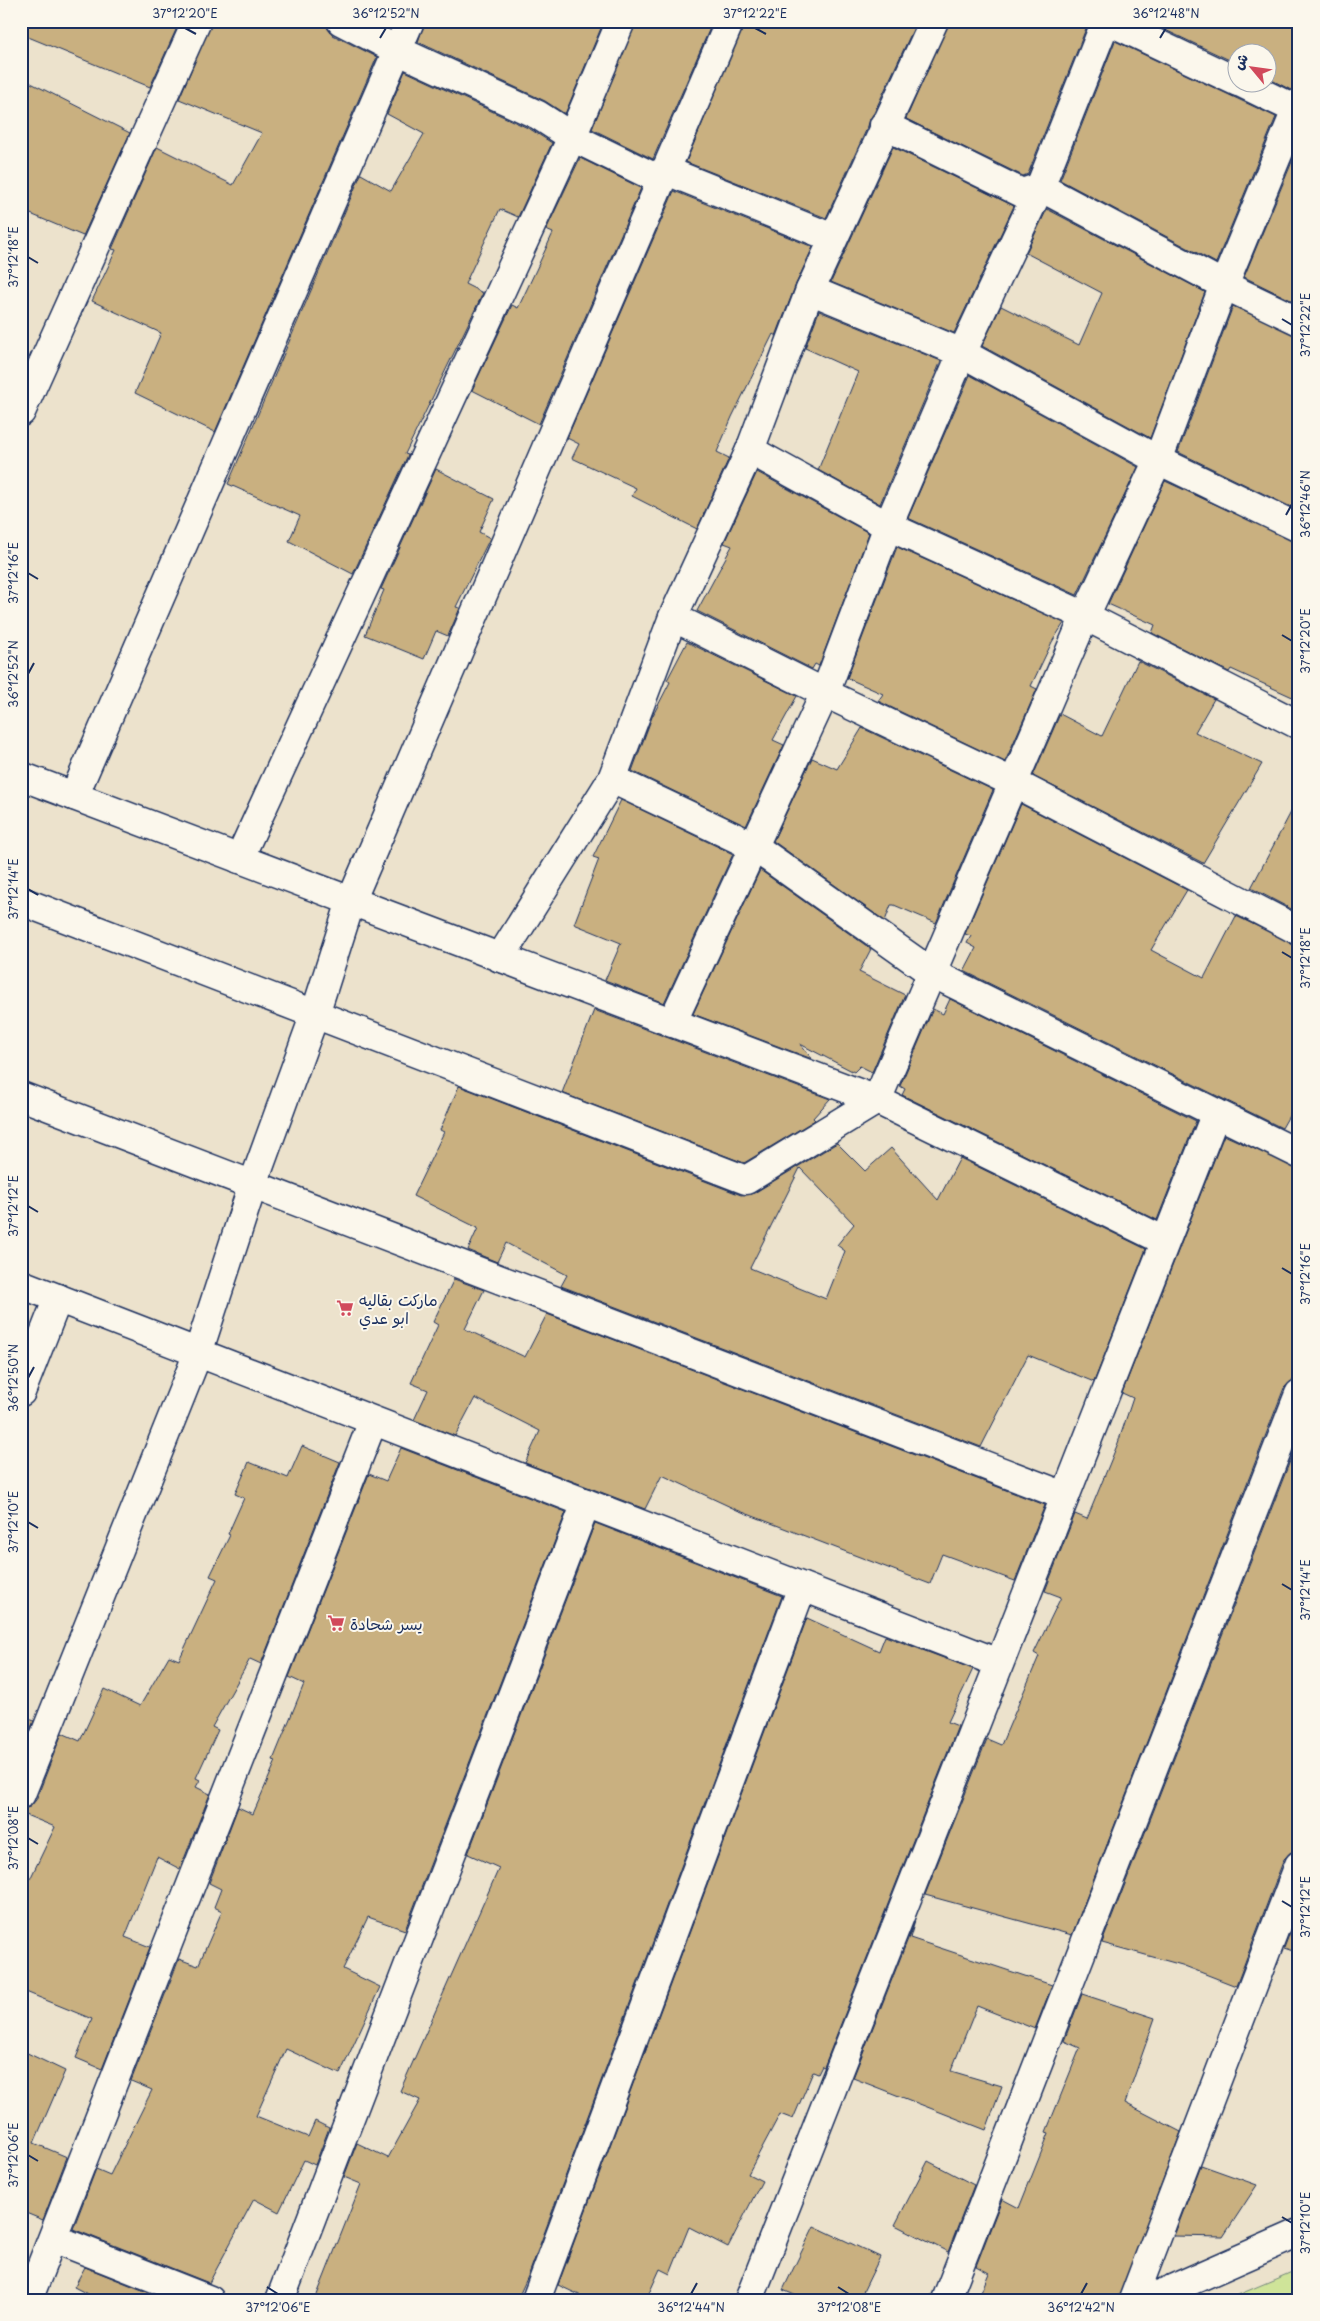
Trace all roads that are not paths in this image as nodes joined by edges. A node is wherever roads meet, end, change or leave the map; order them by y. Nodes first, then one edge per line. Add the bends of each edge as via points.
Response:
1 (197, 21) edge
2 (341, 21) edge
3 (410, 21) edge
4 (621, 21) edge
5 (730, 21) edge
6 (934, 21) edge
7 (1108, 21) edge
8 (397, 50) junction
9 (1228, 77) edge
10 (1261, 92) edge
11 (1298, 108) edge
12 (884, 125) junction
13 (572, 138) junction
14 (667, 171) junction
15 (1040, 187) junction
16 (833, 238) junction
17 (1224, 286) junction
18 (810, 290) junction
19 (1299, 321) edge
20 (962, 353) junction
21 (21, 412) edge
22 (750, 450) junction
23 (1158, 460) junction
24 (888, 526) junction
25 (1299, 528) edge
26 (1085, 616) junction
27 (673, 617) junction
28 (825, 694) junction
29 (1299, 725) edge
30 (21, 776) edge
31 (612, 779) junction
32 (1012, 782) junction
33 (74, 796) junction
34 (753, 846) junction
35 (239, 859) junction
36 (21, 901) edge
37 (351, 901) junction
38 (1299, 930) edge
39 (500, 958) junction
40 (932, 973) junction
41 (315, 1014) junction
42 (672, 1023) junction
43 (21, 1096) edge
44 (877, 1100) junction
45 (1216, 1113) junction
46 (1299, 1154) edge
47 (253, 1184) junction
48 (1165, 1242) junction
49 (21, 1284) edge
50 (58, 1298) junction
51 (198, 1353) junction
52 (21, 1392) edge
53 (1299, 1394) edge
54 (373, 1421) junction
55 (1066, 1496) junction
56 (586, 1503) junction
57 (802, 1587) junction
58 (999, 1663) junction
59 (21, 1794) edge
60 (1299, 1864) edge
61 (1299, 2233) edge
62 (53, 2238) junction
63 (28, 2289) edge
64 (210, 2300) edge
65 (280, 2300) edge
66 (536, 2300) edge
67 (749, 2300) edge
68 (946, 2300) edge
69 (1133, 2300) edge
70 (1147, 2300) edge

1 - 21 street
2 - 8 street
3 - 8 street
4 - 13 street
5 - 14 street
6 - 12 street
7 - 9 street
7 - 15 street
8 - 13 street via 538,115
8 - 33 street
10 - 11 street
11 - 17 street
12 - 15 street via 1022,194
12 - 16 street
13 - 14 street via 652,176
13 - 35 street
14 - 16 street
14 - 37 street
15 - 17 street
15 - 20 street
16 - 18 street
17 - 19 street
17 - 23 street
18 - 20 street
18 - 22 street
20 - 23 street
20 - 24 street
22 - 24 street
22 - 27 street
23 - 25 street
23 - 26 street
24 - 26 street
24 - 28 street
26 - 29 street
26 - 32 street
27 - 28 street
27 - 31 street
28 - 32 street
28 - 34 street
30 - 33 street
31 - 34 street
31 - 39 street
32 - 38 street
32 - 40 street
33 - 35 street
34 - 40 street
34 - 42 street
35 - 37 street
36 - 41 street
37 - 39 street
37 - 41 street
39 - 42 street
40 - 44 street
40 - 45 street
41 - 44 street via 746,1180
41 - 47 street
42 - 44 street
43 - 47 street
44 - 48 street
45 - 46 street
45 - 48 street
47 - 51 street
47 - 55 street
48 - 55 street
49 - 50 street
50 - 51 street
50 - 52 street
51 - 54 street
51 - 59 street
53 - 68 street
54 - 56 street
54 - 62 street
55 - 58 street
56 - 57 street
56 - 65 street
57 - 58 street
57 - 66 street
58 - 67 street
60 - 69 street
61 - 70 street
62 - 63 street
62 - 64 street

